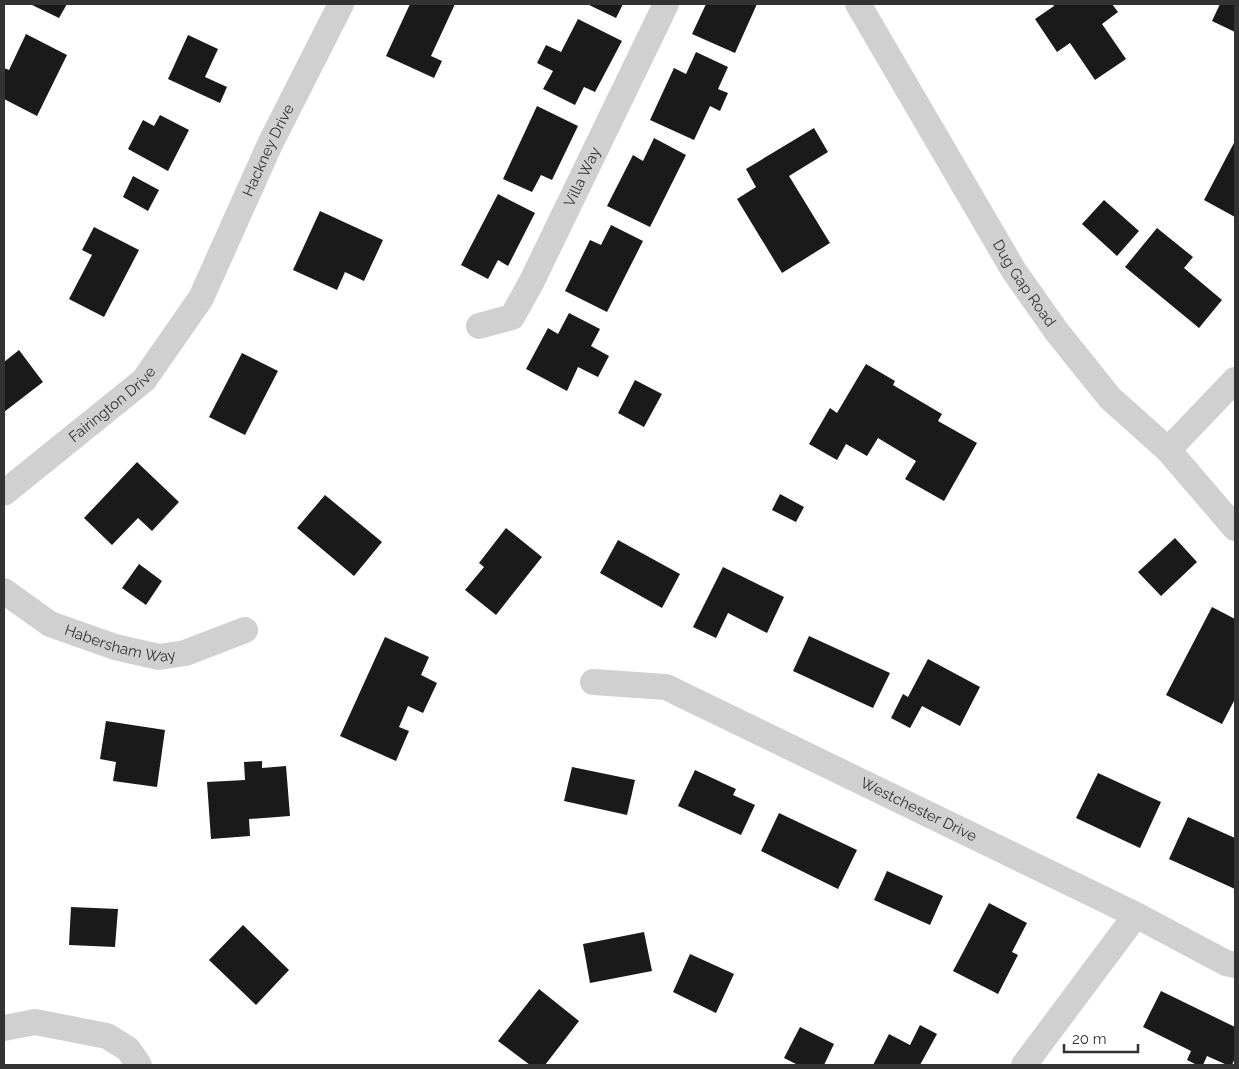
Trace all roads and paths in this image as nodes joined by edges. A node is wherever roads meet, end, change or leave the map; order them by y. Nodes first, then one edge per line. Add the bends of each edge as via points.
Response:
1 (342, 4) edge
2 (666, 4) edge
3 (858, 4) edge
4 (200, 298) joint
5 (479, 326) dead end
6 (1235, 380) edge
7 (1168, 450) junction
8 (4, 493) edge
9 (1235, 528) edge
10 (4, 591) edge
11 (245, 630) dead end
12 (593, 682) dead end
13 (1136, 915) junction
14 (1235, 965) edge
15 (4, 1028) edge
16 (139, 1065) edge
17 (1024, 1065) edge

1 - 4 street, Hackney Drive via 270,144
2 - 5 street, Villa Way via 512,316
3 - 7 street, Dug Gap Road via 1014,271 1110,398
4 - 8 street, Fairington Drive via 144,380
6 - 7 street
7 - 9 street, Dug Gap Road
10 - 11 street, Habersham Way via 50,624 115,647 160,656 185,653
12 - 13 street, Westchester Drive via 666,687
13 - 14 street, Westchester Drive
13 - 17 street
15 - 16 street via 34,1022 106,1036 128,1049

